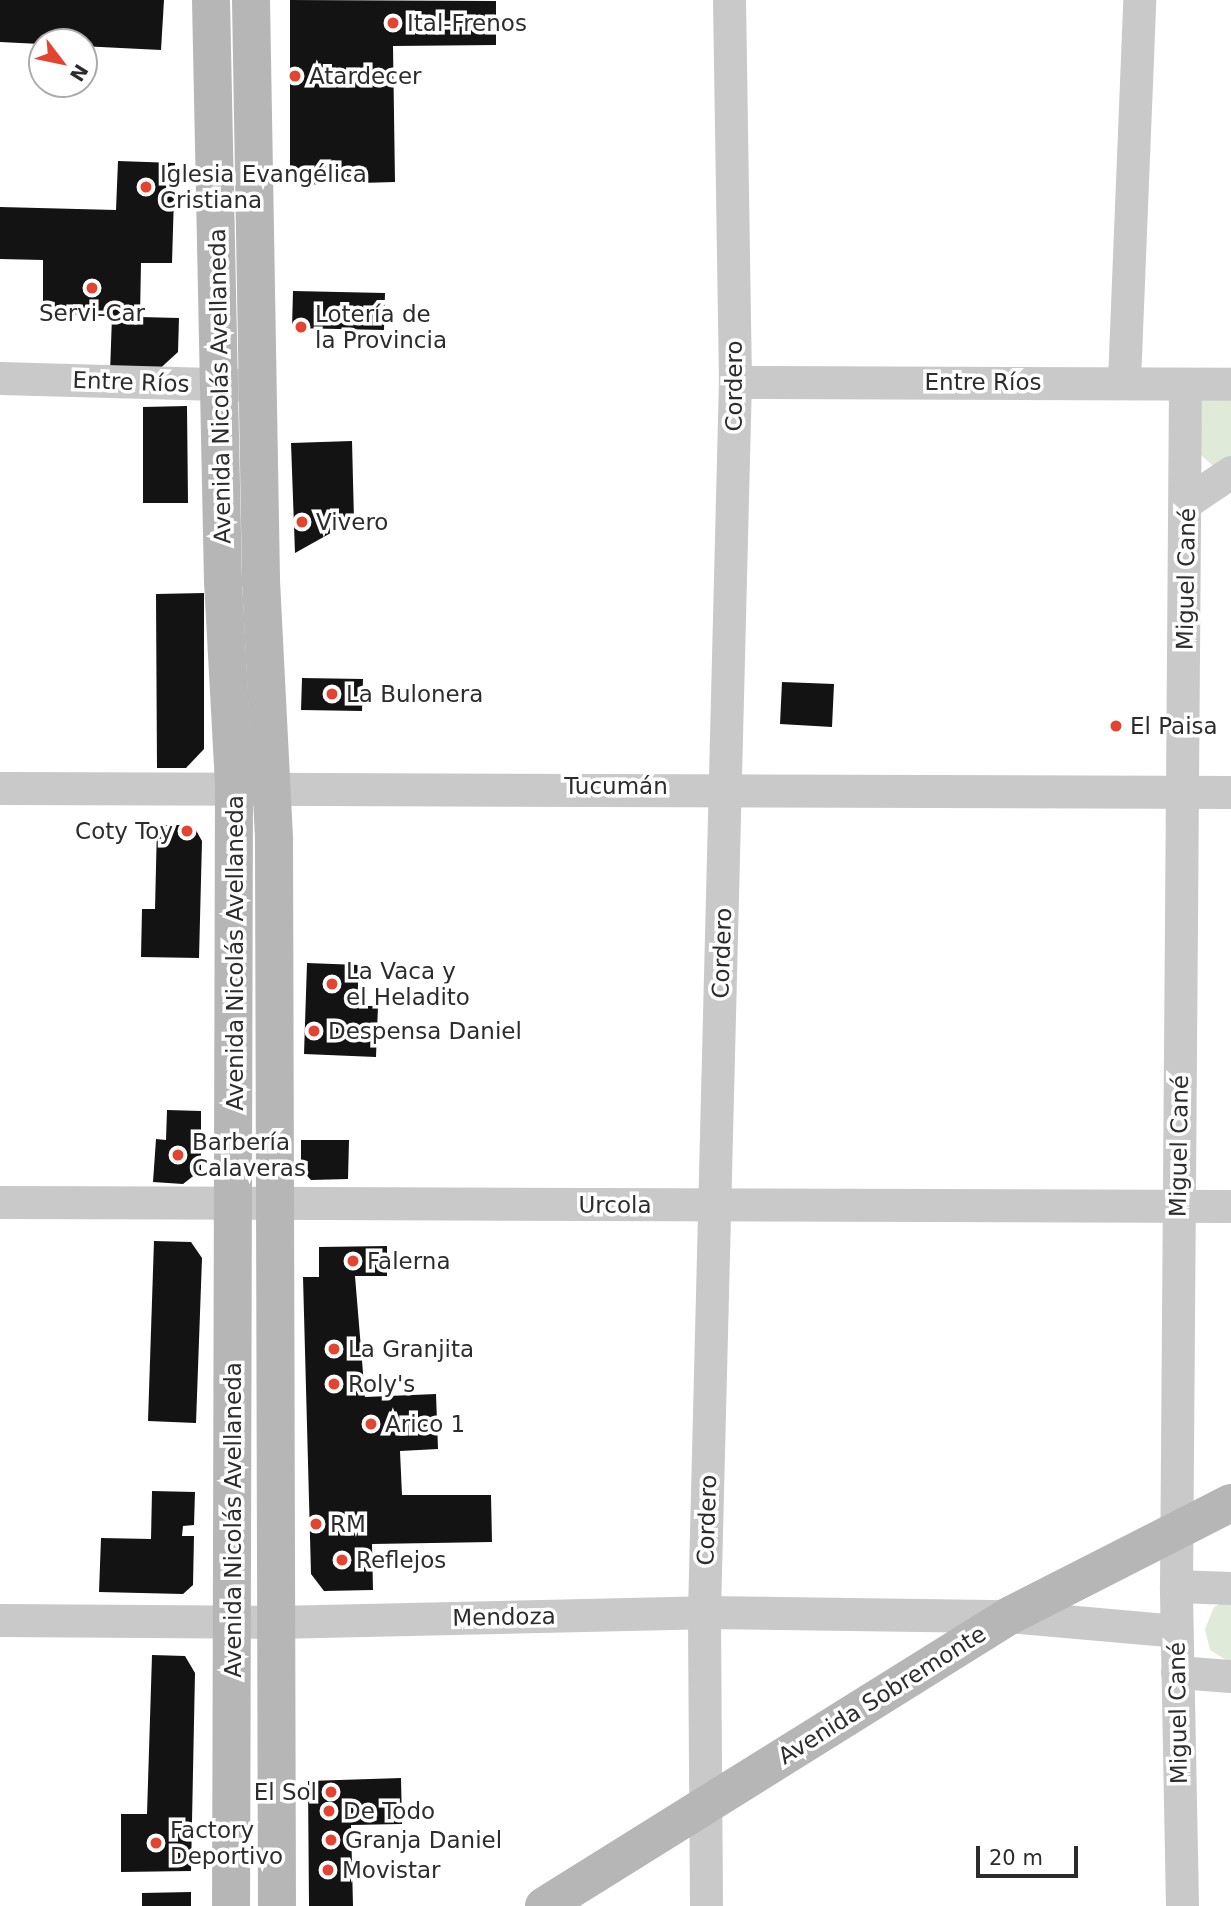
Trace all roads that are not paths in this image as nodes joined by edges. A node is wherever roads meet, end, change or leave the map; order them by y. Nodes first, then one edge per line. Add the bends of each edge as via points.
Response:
1 (211, 0) edge
2 (251, 0) edge
3 (729, 0) edge
4 (1139, 0) edge
5 (0, 378) edge
6 (1124, 381) junction
7 (734, 382) junction
8 (1231, 384) edge
9 (222, 385) junction
10 (261, 385) junction
11 (1185, 386) junction
12 (1231, 472) edge
13 (1188, 501) junction
14 (253, 785) junction
15 (727, 786) junction
16 (0, 788) edge
17 (1184, 791) junction
18 (1231, 792) edge
19 (0, 1202) edge
20 (235, 1204) junction
21 (275, 1204) junction
22 (716, 1205) junction
23 (1178, 1205) junction
24 (1231, 1206) edge
25 (1231, 1503) edge
26 (1176, 1530) junction
27 (1176, 1586) junction
28 (1231, 1588) edge
29 (704, 1612) junction
30 (1009, 1616) junction
31 (0, 1620) edge
32 (232, 1622) junction
33 (275, 1622) junction
34 (1176, 1631) junction
35 (1177, 1672) junction
36 (1231, 1676) edge
37 (701, 1807) junction
38 (231, 1906) edge
39 (277, 1906) edge
40 (544, 1906) edge
41 (706, 1906) edge
42 (1182, 1906) edge

1 - 9 main road, Avenida Nicolás Avellaneda
2 - 10 main road, Avenida Nicolás Avellaneda
3 - 7 street, Cordero
4 - 6 street
5 - 9 street, Entre Ríos
6 - 7 street, Entre Ríos
6 - 11 street, Entre Ríos
7 - 15 street, Cordero
8 - 11 street, Entre Ríos
9 - 10 street, Entre Ríos
9 - 14 main road, Avenida Nicolás Avellaneda via 223,581
10 - 14 main road, Avenida Nicolás Avellaneda
11 - 13 street, Miguel Cané
12 - 13 street
13 - 17 street, Miguel Cané
14 - 15 street, Tucumán
14 - 16 street, Tucumán
14 - 20 main road, Avenida Nicolás Avellaneda
14 - 21 main road, Avenida Nicolás Avellaneda
15 - 17 street, Tucumán
15 - 22 street, Cordero
17 - 18 street, Tucumán
17 - 23 street, Miguel Cané
19 - 20 street, Urcola
20 - 21 street, Urcola
20 - 32 main road, Avenida Nicolás Avellaneda
21 - 22 street, Urcola
21 - 33 main road, Avenida Nicolás Avellaneda
22 - 23 street, Urcola
22 - 29 street, Cordero
23 - 24 street, Urcola
23 - 26 street, Miguel Cané
25 - 26 main road, Avenida Sobremonte
26 - 27 street, Miguel Cané
26 - 30 main road, Avenida Sobremonte
27 - 28 street
27 - 34 street, Miguel Cané
29 - 30 street, Mendoza
29 - 33 street, Mendoza
29 - 37 street, Cordero
30 - 34 street, Mendoza
30 - 37 main road, Avenida Sobremonte
31 - 32 street, Mendoza
32 - 33 street, Mendoza
32 - 38 main road, Avenida Nicolás Avellaneda
33 - 39 main road, Avenida Nicolás Avellaneda
34 - 35 street, Miguel Cané
35 - 36 street
35 - 42 street, Miguel Cané
37 - 40 main road, Avenida Sobremonte
37 - 41 street, Cordero

